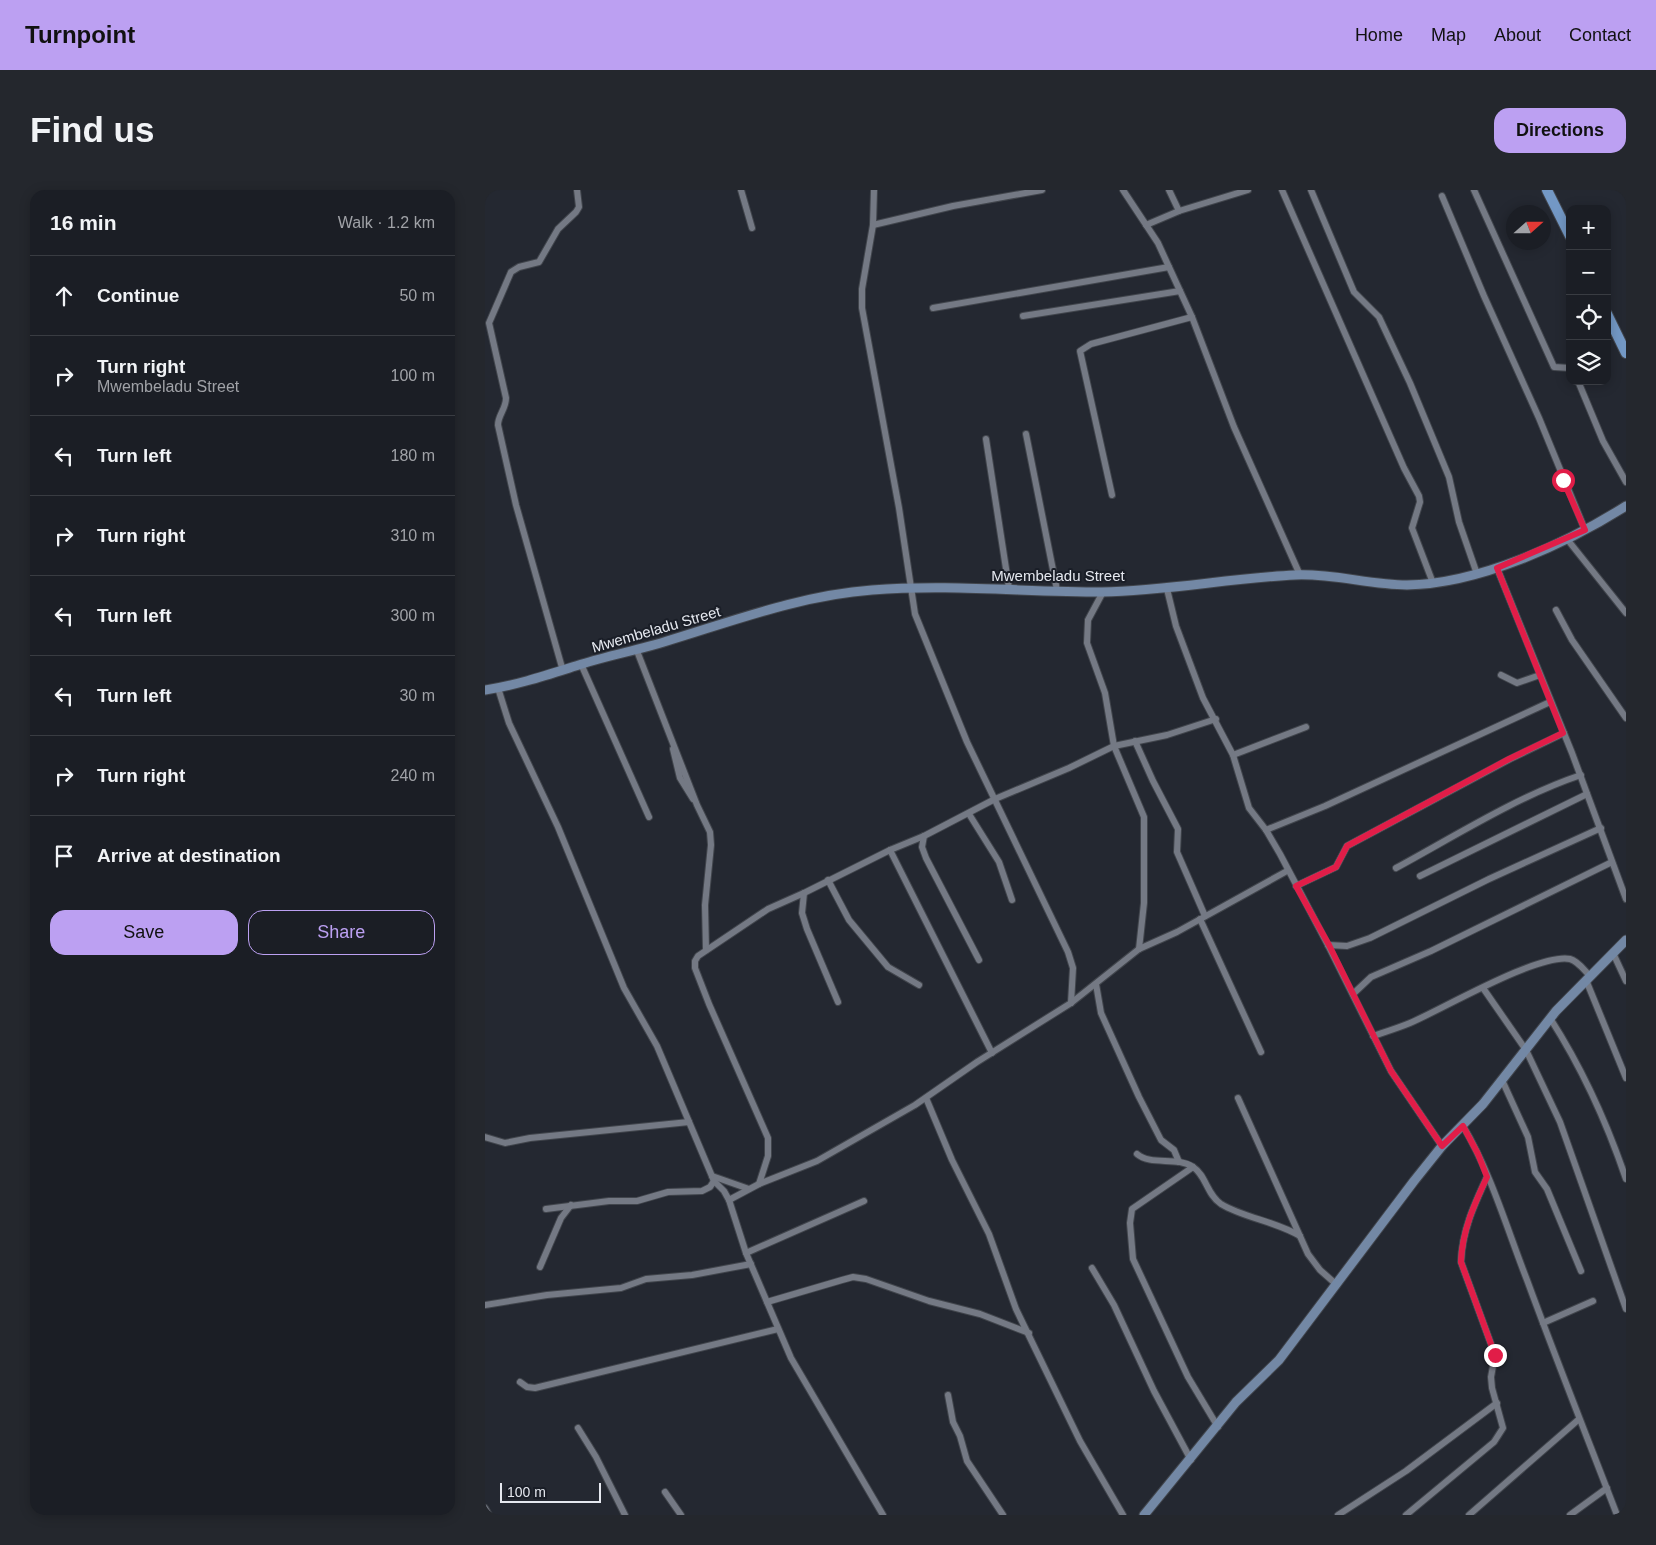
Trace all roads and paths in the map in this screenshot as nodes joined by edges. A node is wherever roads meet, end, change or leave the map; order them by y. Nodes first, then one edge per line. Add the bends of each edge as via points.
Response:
1 (577, 190) edge
2 (741, 190) edge
3 (874, 190) edge
4 (1042, 190) edge
5 (1123, 190) edge
6 (1169, 190) edge
7 (1248, 190) edge
8 (1282, 190) edge
9 (1311, 190) edge
10 (1474, 190) edge
11 (1547, 190) edge
12 (1229, 193) edge
13 (1442, 196) dead end
14 (1179, 211) junction
15 (873, 225) junction
16 (1146, 225) junction
17 (752, 228) dead end
18 (1566, 228) edge
19 (1169, 267) junction
20 (1180, 291) junction
21 (933, 308) dead end
22 (1023, 316) dead end
23 (1192, 317) junction
24 (1611, 322) edge
25 (1626, 353) edge
26 (1566, 368) edge
27 (1580, 385) edge
28 (1026, 434) dead end
29 (986, 439) dead end
30 (1626, 482) edge
31 (1112, 494) dead end
32 (1626, 506) edge
33 (1585, 530) junction
34 (1567, 539) junction
35 (1497, 568) junction
36 (1477, 574) junction
37 (1300, 575) junction
38 (1433, 583) junction
39 (1009, 588) junction
40 (910, 589) junction
41 (1167, 589) junction
42 (1057, 590) junction
43 (1103, 592) junction
44 (1556, 610) dead end
45 (1626, 613) edge
46 (637, 651) junction
47 (581, 664) junction
48 (563, 671) junction
49 (1501, 675) dead end
50 (1540, 675) junction
51 (498, 688) junction
52 (485, 690) edge
53 (1550, 702) junction
54 (1626, 718) edge
55 (1216, 719) junction
56 (1306, 727) dead end
57 (1563, 733) junction
58 (1135, 741) junction
59 (1114, 746) junction
60 (1233, 755) junction
61 (1581, 776) junction
62 (1587, 794) junction
63 (995, 799) junction
64 (969, 814) junction
65 (649, 817) dead end
66 (1601, 828) junction
67 (1266, 830) junction
68 (924, 836) junction
69 (890, 850) junction
70 (1612, 862) junction
71 (1396, 868) dead end
72 (1287, 871) junction
73 (1420, 876) dead end
74 (829, 880) junction
75 (1296, 886) junction
76 (804, 893) junction
77 (1626, 899) edge
78 (1012, 900) dead end
79 (1202, 917) junction
80 (1626, 940) edge
81 (1329, 945) junction
82 (706, 950) junction
83 (1139, 950) junction
84 (1613, 953) junction
85 (979, 960) dead end
86 (1588, 978) junction
87 (1626, 982) edge
88 (1096, 984) junction
89 (919, 985) dead end
90 (1483, 988) junction
91 (1353, 994) junction
92 (838, 1002) dead end
93 (1071, 1003) junction
94 (1550, 1018) junction
95 (1373, 1036) junction
96 (1526, 1050) junction
97 (1261, 1052) dead end
98 (992, 1053) junction
99 (1626, 1078) edge
100 (1501, 1080) junction
101 (926, 1098) junction
102 (1238, 1098) dead end
103 (689, 1122) junction
104 (1463, 1126) junction
105 (485, 1137) edge
106 (1442, 1146) junction
107 (1137, 1154) dead end
108 (1179, 1162) junction
109 (1193, 1167) junction
110 (1487, 1177) junction
111 (713, 1179) junction
112 (1626, 1179) edge
113 (759, 1184) junction
114 (749, 1189) junction
115 (729, 1200) junction
116 (864, 1202) dead end
117 (571, 1205) junction
118 (546, 1209) dead end
119 (1300, 1236) junction
120 (747, 1253) junction
121 (751, 1264) junction
122 (540, 1267) dead end
123 (1093, 1268) dead end
124 (1581, 1271) dead end
125 (1337, 1285) junction
126 (1593, 1301) dead end
127 (767, 1302) junction
128 (485, 1305) edge
129 (1626, 1309) edge
130 (1543, 1323) junction
131 (778, 1329) junction
132 (1029, 1333) junction
133 (520, 1382) dead end
134 (948, 1395) dead end
135 (1497, 1403) junction
136 (1579, 1420) junction
137 (1218, 1427) junction
138 (578, 1428) dead end
139 (1191, 1460) junction
140 (1607, 1488) junction
141 (665, 1492) dead end
142 (485, 1508) edge
143 (489, 1515) edge
144 (625, 1515) edge
145 (681, 1515) edge
146 (883, 1515) edge
147 (1003, 1515) edge
148 (1123, 1515) edge
149 (1144, 1515) edge
150 (1338, 1515) edge
151 (1406, 1515) edge
152 (1469, 1515) edge
153 (1570, 1515) edge
154 (1617, 1515) edge

1 - 48 street via 579,207 576,212 558,229 542,260 511,272 489,323 506,398 498,425 516,505
2 - 17 street
3 - 15 street
4 - 15 street
5 - 16 street
6 - 14 street
7 - 12 street
8 - 38 street via 1419,496 1412,528
9 - 36 street via 1353,292 1379,317 1410,383 1449,477 1459,522
10 - 26 street via 1554,367
11 - 18 main road
12 - 14 street
13 - 33 street
14 - 16 street
15 - 40 street via 862,308 899,508
16 - 19 street
19 - 20 street
19 - 21 street
20 - 22 street
20 - 23 street
23 - 31 street via 1091,344 1080,351
23 - 37 street via 1235,427
24 - 25 main road
27 - 30 street via 1606,446
28 - 42 street
29 - 39 street
32 - 33 street, Mwembeladu Street
33 - 34 street, Mwembeladu Street
34 - 35 street, Mwembeladu Street
34 - 45 street
35 - 36 street, Mwembeladu Street
35 - 50 street
36 - 38 street, Mwembeladu Street
37 - 38 street, Mwembeladu Street via 1379,584
37 - 41 street, Mwembeladu Street
39 - 40 street, Mwembeladu Street
39 - 42 street, Mwembeladu Street
40 - 46 street, Mwembeladu Street via 872,590 821,598 762,612
40 - 63 street via 915,614 935,666
41 - 43 street, Mwembeladu Street
41 - 55 street via 1203,698
42 - 43 street, Mwembeladu Street
43 - 59 street via 1088,620 1087,643 1105,693
44 - 54 street via 1572,640
46 - 47 street, Mwembeladu Street
46 - 82 street via 708,825 711,840 705,905
47 - 48 street, Mwembeladu Street
47 - 65 street
48 - 51 street, Mwembeladu Street
49 - 50 street via 1517,683
50 - 53 street
51 - 52 street, Mwembeladu Street
51 - 103 street via 509,723 558,828 622,982 657,1046
53 - 57 street
53 - 67 street
55 - 58 street via 1167,735
55 - 60 street
56 - 60 street
57 - 61 street
57 - 75 street via 1347,846 1336,867
58 - 59 street
58 - 79 street via 1178,829 1177,852
59 - 63 street
59 - 83 street via 1144,817 1144,903
60 - 67 street via 1245,800
61 - 62 street
61 - 71 street via 1525,797
62 - 66 street
62 - 73 street
63 - 64 street
63 - 93 street via 1068,952 1073,968
64 - 68 street
64 - 78 street via 999,862
66 - 70 street
66 - 81 street via 1370,938 1347,946
67 - 72 street
68 - 69 street
68 - 85 street via 922,847 926,858
69 - 74 street
69 - 98 street
70 - 77 street
70 - 91 street via 1371,977
72 - 75 street
72 - 79 street
74 - 76 street
74 - 89 street via 849,920 888,967
75 - 81 street
76 - 82 street via 768,908
76 - 92 street via 801,905 807,929
79 - 83 street
79 - 97 street
80 - 84 street
81 - 91 street
82 - 113 street via 695,961 695,968 768,1138 768,1156
83 - 88 street
84 - 86 street
84 - 87 street
86 - 90 street via 1578,963 1569,959 1551,961 1506,976
86 - 94 street
86 - 99 street
88 - 93 street
88 - 108 street via 1101,1013 1139,1096 1161,1140 1174,1150
90 - 95 street via 1408,1024
90 - 96 street
91 - 95 street
93 - 98 street
94 - 96 street
94 - 112 street via 1573,1054
95 - 106 street via 1403,1091
96 - 100 street
96 - 129 street via 1560,1122
98 - 101 street
100 - 104 street
100 - 124 street via 1528,1137 1535,1172 1547,1189
101 - 113 street via 817,1161
101 - 132 street via 989,1234 1016,1309
102 - 119 street
103 - 105 street via 505,1143
103 - 111 street
104 - 106 street
104 - 110 street
106 - 125 street
107 - 108 street
108 - 109 street
109 - 119 street via 1219,1203 1280,1225
109 - 137 street via 1132,1209 1131,1249 1188,1377
110 - 130 street
110 - 135 street via 1468,1221 1461,1262 1493,1349 1491,1377
111 - 114 street
111 - 115 street
111 - 117 street via 710,1187 702,1191 668,1192 637,1201
113 - 114 street
114 - 115 street
115 - 120 street
116 - 120 street
117 - 118 street
117 - 122 street via 561,1218
119 - 125 street via 1320,1270
120 - 121 street
121 - 127 street
121 - 128 street via 692,1275 646,1279 621,1288
123 - 139 street
125 - 137 street via 1279,1360 1248,1388
126 - 130 street
127 - 131 street
127 - 132 street via 853,1277 980,1314
130 - 136 street
131 - 133 street via 535,1388 527,1388
131 - 146 street via 802,1378
132 - 148 street via 1080,1441
134 - 147 street via 953,1422 967,1461
135 - 150 street
135 - 151 street via 1503,1428 1500,1436
136 - 140 street
136 - 152 street
137 - 139 street
138 - 144 street
139 - 149 street
140 - 153 street
140 - 154 street
141 - 145 street
142 - 143 street

